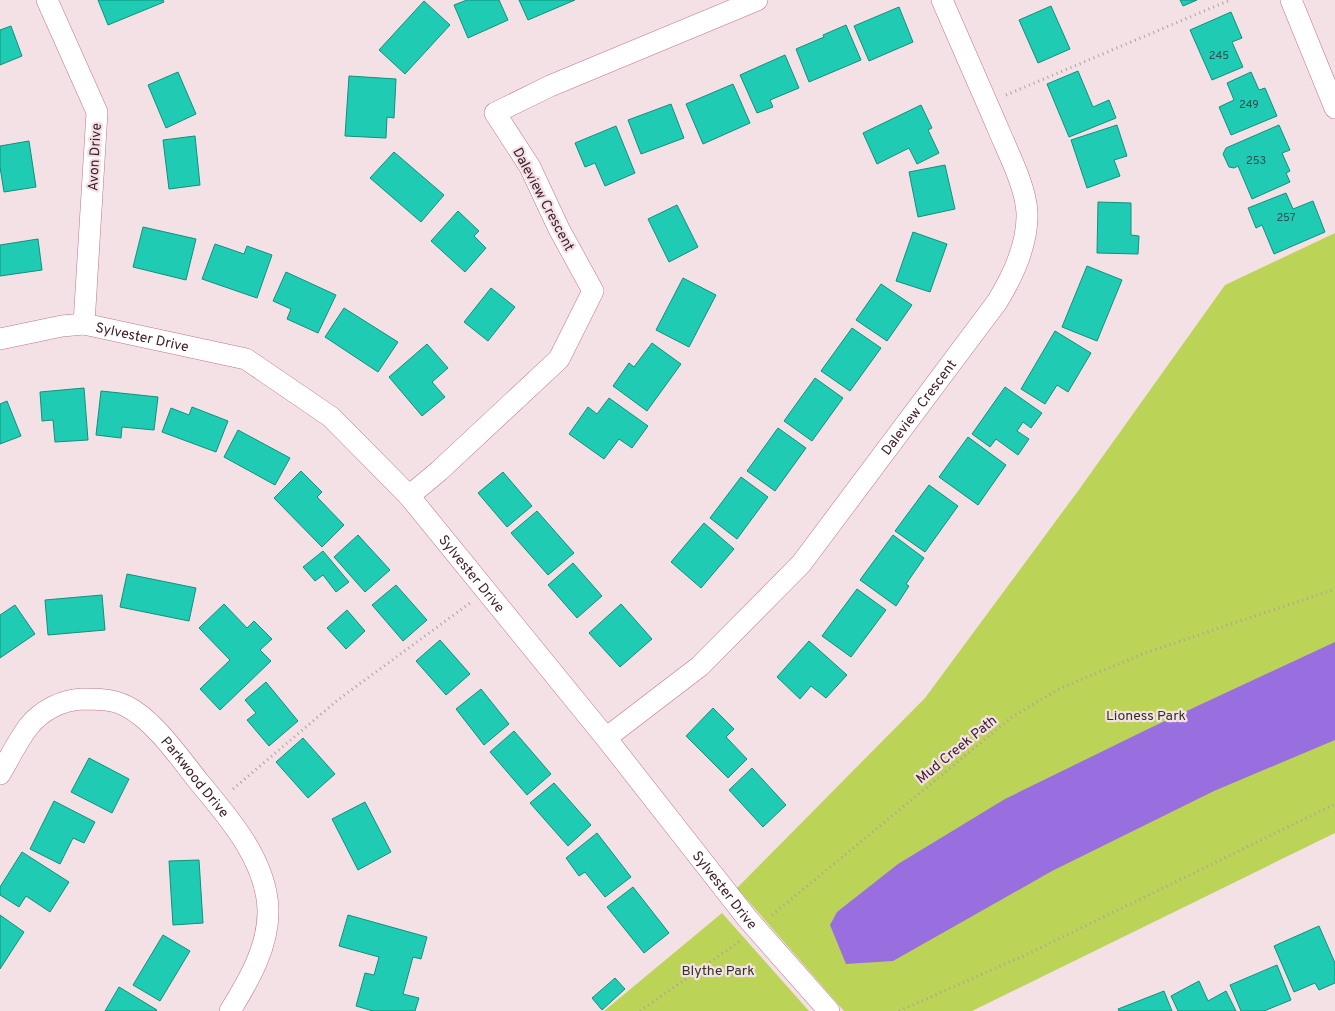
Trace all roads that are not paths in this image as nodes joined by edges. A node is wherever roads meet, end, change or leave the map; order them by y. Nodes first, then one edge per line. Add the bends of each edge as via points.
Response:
1 (47, 0) edge
2 (757, 0) edge
3 (942, 0) edge
4 (1291, 0) edge
5 (1335, 108) edge
6 (84, 324) junction
7 (0, 339) edge
8 (408, 496) junction
9 (606, 738) junction
10 (0, 774) edge
11 (230, 1011) edge
12 (829, 1011) edge

1 - 6 street, Avon Drive via 97,112
2 - 8 street, Daleview Crescent via 550,86 495,113 530,167 592,291 559,359
3 - 9 street, Daleview Crescent via 1020,184 1027,213 1023,243 1013,276 997,302 801,564 700,666
4 - 5 street
6 - 7 street, Sylvester Drive
6 - 8 street, Sylvester Drive via 246,359 331,417
8 - 9 street, Sylvester Drive
9 - 12 street, Sylvester Drive via 755,928
10 - 11 street, Parkwood Drive via 29,726 54,706 72,700 109,700 126,706 145,719 217,803 253,854 266,889 267,926 254,968

